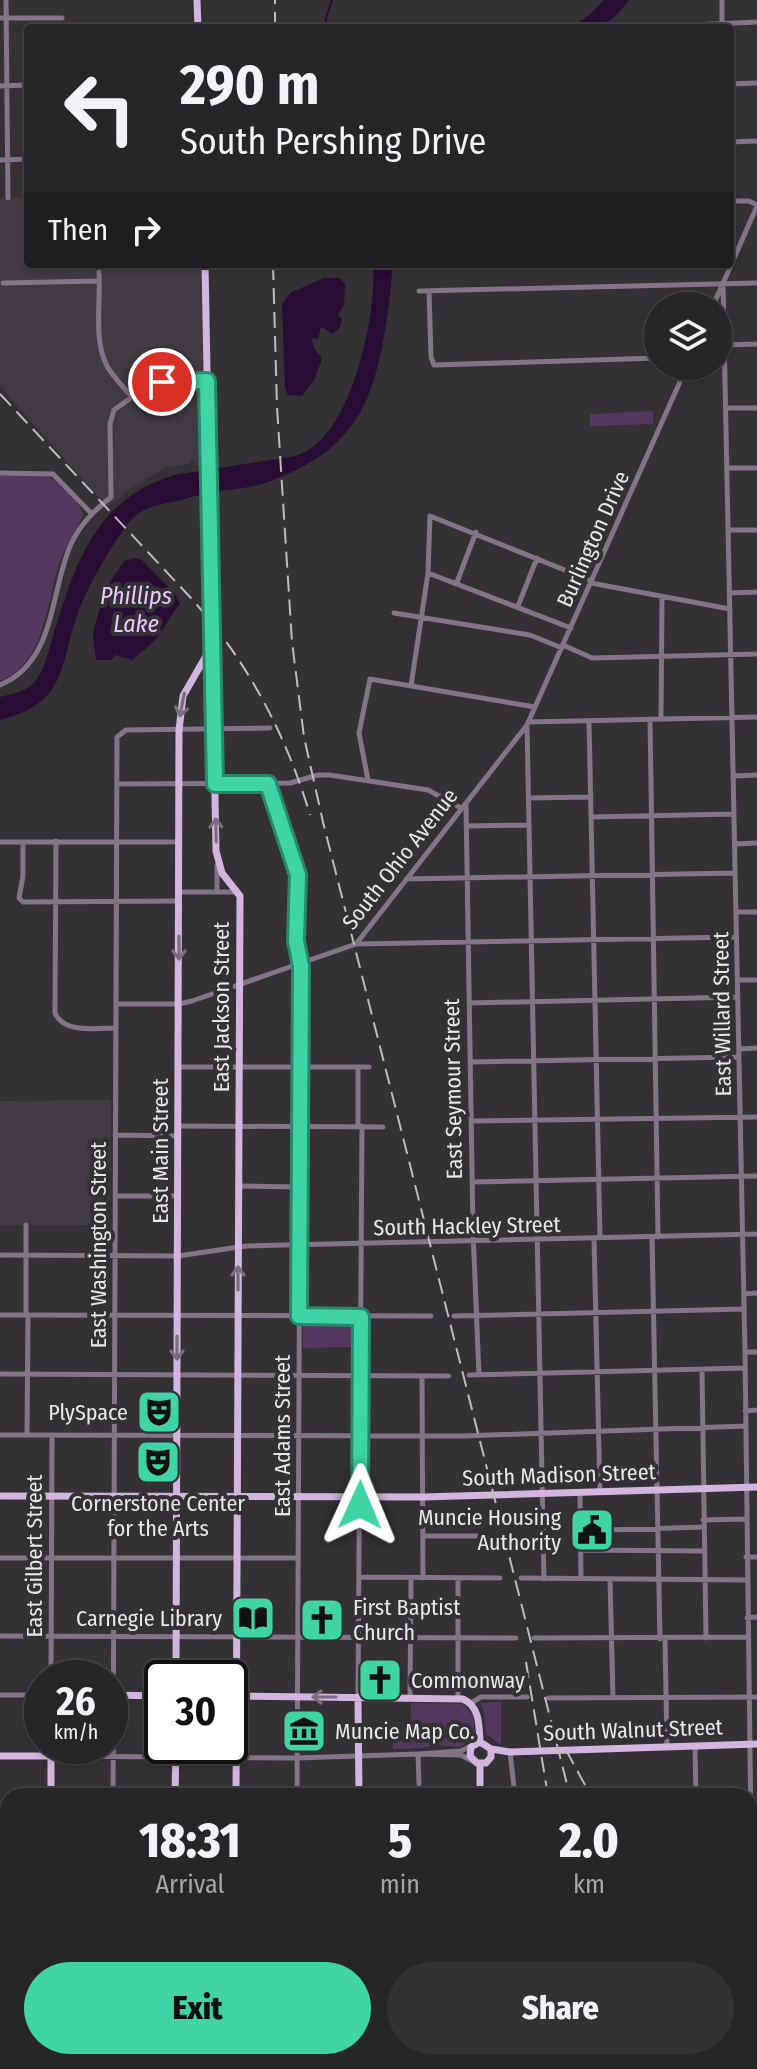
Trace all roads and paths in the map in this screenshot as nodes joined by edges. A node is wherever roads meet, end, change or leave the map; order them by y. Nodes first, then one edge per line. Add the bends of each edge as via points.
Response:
1 (6, 0) edge
2 (197, 0) edge
3 (722, 0) edge
4 (3, 18) edge
5 (62, 18) dead end
6 (757, 22) edge
7 (198, 24) edge
8 (722, 24) edge
9 (734, 25) edge
10 (757, 83) edge
11 (734, 84) edge
12 (24, 85) edge
13 (3, 86) edge
14 (757, 141) edge
15 (734, 142) edge
16 (24, 159) edge
17 (4, 160) edge
18 (8, 198) dead end
19 (734, 201) edge
20 (757, 206) edge
21 (734, 259) edge
22 (205, 268) edge
23 (730, 268) edge
24 (99, 272) dead end
25 (99, 281) junction
26 (3, 283) dead end
27 (757, 283) edge
28 (723, 284) junction
29 (419, 291) dead end
30 (429, 291) junction
31 (719, 292) edge
32 (723, 292) edge
33 (757, 344) edge
34 (732, 345) edge
35 (644, 358) edge
36 (681, 380) edge
37 (727, 380) edge
38 (207, 381) junction
39 (131, 396) junction
40 (727, 408) junction
41 (757, 408) edge
42 (728, 468) junction
43 (757, 468) edge
44 (0, 473) edge
45 (91, 513) junction
46 (729, 530) junction
47 (757, 530) edge
48 (476, 532) junction
49 (537, 558) junction
50 (428, 573) junction
51 (457, 582) junction
52 (592, 582) junction
53 (757, 592) edge
54 (730, 593) junction
55 (662, 597) junction
56 (518, 606) junction
57 (730, 609) junction
58 (394, 613) dead end
59 (422, 617) junction
60 (571, 628) junction
61 (212, 631) junction
62 (562, 646) junction
63 (731, 654) junction
64 (757, 654) edge
65 (661, 656) junction
66 (196, 674) junction
67 (214, 674) junction
68 (0, 685) edge
69 (411, 686) junction
70 (535, 707) junction
71 (732, 717) junction
72 (757, 717) edge
73 (650, 719) junction
74 (661, 719) junction
75 (589, 721) junction
76 (528, 723) junction
77 (270, 728) dead end
78 (214, 729) junction
79 (179, 730) junction
80 (514, 741) junction
81 (528, 748) junction
82 (757, 775) edge
83 (733, 776) junction
84 (368, 780) junction
85 (117, 784) junction
86 (180, 784) junction
87 (215, 784) junction
88 (268, 784) junction
89 (591, 797) junction
90 (528, 798) junction
91 (463, 805) junction
92 (734, 814) junction
93 (651, 816) junction
94 (591, 817) junction
95 (529, 825) junction
96 (466, 826) junction
97 (56, 841) junction
98 (0, 842) edge
99 (23, 842) junction
100 (117, 842) junction
101 (180, 842) junction
102 (757, 843) edge
103 (735, 844) junction
104 (218, 859) junction
105 (735, 873) junction
106 (652, 875) junction
107 (593, 877) junction
108 (530, 878) junction
109 (405, 879) junction
110 (467, 879) junction
111 (217, 892) junction
112 (237, 892) junction
113 (180, 896) junction
114 (116, 901) junction
115 (55, 902) junction
116 (736, 912) junction
117 (757, 912) edge
118 (736, 937) junction
119 (653, 938) junction
120 (594, 940) junction
121 (531, 942) junction
122 (468, 943) junction
123 (356, 944) junction
124 (300, 965) junction
125 (738, 980) junction
126 (757, 980) edge
127 (238, 985) junction
128 (738, 997) junction
129 (654, 998) junction
130 (595, 999) junction
131 (532, 1001) junction
132 (469, 1003) junction
133 (116, 1004) junction
134 (179, 1004) junction
135 (116, 1028) junction
136 (757, 1048) edge
137 (739, 1049) junction
138 (739, 1057) junction
139 (655, 1058) junction
140 (596, 1060) junction
141 (534, 1061) junction
142 (470, 1062) junction
143 (179, 1067) junction
144 (238, 1067) junction
145 (358, 1067) junction
146 (369, 1067) dead end
147 (299, 1068) junction
148 (740, 1116) junction
149 (757, 1117) edge
150 (656, 1118) junction
151 (598, 1119) junction
152 (535, 1120) junction
153 (471, 1121) junction
154 (178, 1126) junction
155 (238, 1126) junction
156 (360, 1126) junction
157 (300, 1127) junction
158 (383, 1127) dead end
159 (115, 1135) junction
160 (178, 1136) junction
161 (741, 1176) junction
162 (757, 1176) edge
163 (657, 1177) junction
164 (599, 1179) junction
165 (536, 1180) junction
166 (472, 1182) junction
167 (238, 1186) junction
168 (299, 1187) junction
169 (115, 1196) junction
170 (178, 1196) junction
171 (26, 1225) dead end
172 (757, 1234) edge
173 (743, 1235) junction
174 (655, 1237) junction
175 (597, 1238) junction
176 (537, 1240) junction
177 (475, 1242) junction
178 (361, 1244) junction
179 (299, 1246) junction
180 (238, 1247) junction
181 (0, 1255) edge
182 (25, 1255) junction
183 (114, 1256) junction
184 (178, 1256) junction
185 (757, 1293) edge
186 (744, 1294) junction
187 (744, 1309) junction
188 (653, 1311) junction
189 (595, 1313) junction
190 (538, 1314) junction
191 (0, 1315) edge
192 (27, 1315) junction
193 (114, 1316) junction
194 (177, 1316) junction
195 (238, 1316) junction
196 (299, 1316) junction
197 (431, 1316) dead end
198 (454, 1316) dead end
199 (477, 1316) junction
200 (361, 1317) junction
201 (745, 1352) junction
202 (757, 1352) edge
203 (745, 1368) junction
204 (702, 1369) junction
205 (655, 1370) junction
206 (597, 1371) junction
207 (539, 1373) junction
208 (0, 1374) edge
209 (27, 1375) junction
210 (237, 1375) junction
211 (469, 1375) dead end
212 (479, 1375) junction
213 (114, 1376) junction
214 (177, 1376) junction
215 (298, 1376) junction
216 (361, 1376) junction
217 (422, 1376) junction
218 (449, 1376) dead end
219 (757, 1410) edge
220 (745, 1411) junction
221 (746, 1426) junction
222 (703, 1427) junction
223 (656, 1428) junction
224 (598, 1430) junction
225 (541, 1432) junction
226 (0, 1435) edge
227 (27, 1435) junction
228 (52, 1435) junction
229 (114, 1435) junction
230 (177, 1435) junction
231 (237, 1435) junction
232 (298, 1435) junction
233 (361, 1436) junction
234 (423, 1436) junction
235 (746, 1487) junction
236 (757, 1487) edge
237 (704, 1488) junction
238 (658, 1489) junction
239 (600, 1491) junction
240 (580, 1492) junction
241 (543, 1493) junction
242 (0, 1496) edge
243 (51, 1496) junction
244 (114, 1496) junction
245 (176, 1496) junction
246 (238, 1496) junction
247 (299, 1497) junction
248 (361, 1497) junction
249 (423, 1497) junction
250 (746, 1519) junction
251 (704, 1523) junction
252 (658, 1528) junction
253 (423, 1536) junction
254 (479, 1536) dead end
255 (580, 1550) junction
256 (602, 1550) junction
257 (659, 1551) junction
258 (704, 1551) junction
259 (746, 1557) junction
260 (757, 1557) edge
261 (0, 1558) edge
262 (52, 1558) junction
263 (114, 1558) junction
264 (176, 1558) junction
265 (237, 1558) junction
266 (298, 1558) junction
267 (359, 1577) junction
268 (411, 1578) junction
269 (423, 1578) junction
270 (458, 1578) junction
271 (500, 1578) dead end
272 (521, 1578) dead end
273 (544, 1579) junction
274 (581, 1579) junction
275 (610, 1579) junction
276 (659, 1580) junction
277 (704, 1580) junction
278 (747, 1580) junction
279 (757, 1617) edge
280 (747, 1618) junction
281 (52, 1635) junction
282 (113, 1635) junction
283 (0, 1636) edge
284 (176, 1636) junction
285 (237, 1636) junction
286 (298, 1636) junction
287 (359, 1637) junction
288 (411, 1637) junction
289 (458, 1637) junction
290 (748, 1637) junction
291 (516, 1638) dead end
292 (534, 1638) dead end
293 (706, 1638) junction
294 (612, 1639) junction
295 (662, 1639) junction
296 (51, 1660) edge
297 (113, 1660) edge
298 (176, 1660) edge
299 (235, 1660) edge
300 (0, 1695) edge
301 (24, 1695) edge
302 (248, 1696) edge
303 (298, 1697) junction
304 (358, 1697) junction
305 (410, 1697) junction
306 (527, 1697) dead end
307 (757, 1697) edge
308 (458, 1698) junction
309 (548, 1698) dead end
310 (613, 1698) junction
311 (749, 1698) junction
312 (666, 1699) junction
313 (471, 1703) junction
314 (477, 1743) junction
315 (753, 1744) edge
316 (695, 1746) junction
317 (667, 1747) junction
318 (510, 1752) junction
319 (491, 1753) junction
320 (418, 1754) junction
321 (0, 1756) edge
322 (24, 1756) edge
323 (358, 1756) junction
324 (248, 1757) edge
325 (297, 1758) junction
326 (477, 1763) junction
327 (51, 1764) edge
328 (113, 1764) edge
329 (175, 1764) edge
330 (237, 1764) edge
331 (419, 1784) dead end
332 (50, 1788) edge
333 (113, 1788) edge
334 (175, 1788) edge
335 (236, 1788) edge
336 (297, 1788) edge
337 (359, 1788) edge
338 (479, 1788) edge
339 (514, 1788) edge
340 (696, 1788) edge
341 (752, 1788) edge

1 - 4 street
2 - 7 main road
3 - 8 street
4 - 5 street
4 - 13 street
6 - 9 street
10 - 11 street
12 - 13 street
13 - 17 street
14 - 15 street
16 - 17 street
17 - 18 street
19 - 20 street
20 - 21 street
22 - 38 main road, East Jackson Street
23 - 28 street
24 - 25 street
25 - 26 street
25 - 39 street via 101,346 109,370
27 - 28 street
28 - 30 street
28 - 31 street
28 - 32 street, East Willard Street
29 - 30 street
30 - 35 street via 431,361 438,365
33 - 34 street
36 - 52 street, Burlington Drive
37 - 40 street, East Willard Street
38 - 39 street via 156,382
38 - 61 main road, East Jackson Street
39 - 45 street via 110,418 111,497
40 - 41 street
40 - 42 street, East Willard Street
42 - 43 street
42 - 46 street, East Willard Street
44 - 45 street via 53,474
45 - 68 street via 69,549 36,653 21,672
46 - 47 street
46 - 54 street, East Willard Street
48 - 49 street
48 - 50 street via 430,516
48 - 51 street
49 - 52 street
49 - 56 street
50 - 51 street
50 - 59 street
51 - 56 street
52 - 55 street
52 - 60 street, Burlington Drive
53 - 54 street
54 - 57 street, East Willard Street
55 - 57 street
55 - 65 street
56 - 60 street
57 - 63 street, East Willard Street
58 - 59 street
59 - 62 street via 530,635
59 - 69 street
60 - 62 street, Burlington Drive
61 - 66 main road, East Main Street
61 - 67 main road, East Jackson Street
62 - 65 street via 591,658
62 - 70 street, Burlington Drive
63 - 64 street
63 - 65 street
63 - 71 street, East Willard Street
65 - 74 street
66 - 67 main road
66 -> 79 main road, East Main Street via 182,701
67 - 78 main road, East Jackson Street
69 - 70 street
69 - 84 street via 370,679 359,733
70 - 76 street, Burlington Drive
71 - 72 street
71 - 74 street
71 - 83 street, East Willard Street
73 - 74 street
73 - 75 street
73 - 93 street
75 - 76 street
75 - 89 street
76 - 80 street, South Ohio Avenue
76 - 81 street
77 - 78 street
78 - 79 street
78 - 87 main road, East Jackson Street
79 - 85 street, East Washington Street via 119,734
79 - 86 main road, East Main Street
80 - 81 street via 522,740
80 - 91 street, South Ohio Avenue
81 - 90 street
82 - 83 street
83 - 92 street, East Willard Street
84 - 88 street via 321,774
84 - 91 street via 428,790
85 - 86 street
85 - 100 street, East Washington Street
86 - 87 street
86 - 101 main road, East Main Street
87 - 88 street
104 -> 87 main road, East Jackson Street
88 - 124 street, East Adams Street via 298,875
89 - 90 street
89 - 94 street
90 - 95 street
91 - 96 street, East Seymour Street
91 - 109 street, South Ohio Avenue
92 - 93 street
92 - 103 street, East Willard Street
93 - 94 street
93 - 106 street
94 - 107 street
95 - 96 street
95 - 108 street
96 - 110 street, East Seymour Street
97 - 99 street
97 - 100 street
97 - 115 street
98 - 99 street
99 - 115 street via 20,901
100 - 101 street
100 - 114 street, East Washington Street
101 - 113 main road, East Main Street
102 - 103 street
103 - 105 street, East Willard Street
104 - 111 street
104 - 112 main road, East Jackson Street
105 - 106 street
105 - 116 street, East Willard Street
106 - 107 street
106 - 119 street
107 - 108 street
107 - 120 street
108 - 110 street
108 - 121 street
109 - 110 street
109 - 123 street, South Ohio Avenue
110 - 122 street, East Seymour Street
111 - 112 street
111 - 113 street
112 - 127 main road, East Jackson Street
113 - 114 street
113 -> 134 main road, East Main Street
114 - 115 street
114 - 133 street, East Washington Street
115 - 135 street via 58,1019 67,1026
116 - 117 street
116 - 118 street, East Willard Street
118 - 119 street
118 - 125 street, East Willard Street
119 - 120 street
119 - 129 street
120 - 121 street
120 - 130 street
121 - 122 street
121 - 131 street
122 - 123 street
122 - 132 street, East Seymour Street
123 - 124 street, South Ohio Avenue
124 - 127 street, South Ohio Avenue
124 - 147 street, East Adams Street
125 - 126 street
125 - 128 street, East Willard Street
127 - 134 street, South Ohio Avenue
127 - 144 main road, East Jackson Street
128 - 129 street
128 - 137 street, East Willard Street
129 - 130 street
129 - 139 street
130 - 131 street
130 - 140 street
131 - 132 street
131 - 141 street
132 - 142 street, East Seymour Street
133 - 134 street, South Ohio Avenue
133 - 135 street, East Washington Street
134 - 143 main road, East Main Street
135 - 159 street, East Washington Street
136 - 137 street
137 - 138 street, East Willard Street
138 - 139 street
138 - 148 street, East Willard Street
139 - 140 street
139 - 150 street
140 - 141 street
140 - 151 street
141 - 142 street
141 - 152 street
142 - 153 street, East Seymour Street
143 - 144 street
143 - 154 main road, East Main Street
144 - 147 street
144 - 155 main road, East Jackson Street
145 - 146 street
145 - 147 street
145 - 156 street
147 - 157 street, East Adams Street
148 - 149 street
148 - 150 street
148 - 161 street, East Willard Street
150 - 151 street
150 - 163 street
151 - 152 street
151 - 164 street
152 - 153 street
152 - 165 street
153 - 166 street, East Seymour Street
154 - 155 street
154 - 160 main road, East Main Street
155 - 157 street
155 - 167 main road, East Jackson Street
156 - 157 street
156 - 158 street
156 - 178 street
157 - 168 street, East Adams Street
159 - 160 street
159 - 169 street, East Washington Street
160 - 170 main road, East Main Street
161 - 162 street
161 - 163 street
161 - 173 street, East Willard Street
163 - 164 street
163 - 174 street
164 - 165 street
164 - 175 street
165 - 166 street
165 - 176 street
166 - 177 street, East Seymour Street
167 - 168 street
167 - 180 main road, East Jackson Street
168 - 179 street, East Adams Street
169 - 170 street
169 - 183 street, East Washington Street
170 - 184 main road, East Main Street
171 - 182 street
172 - 173 street, South Hackley Street
173 - 174 street, South Hackley Street
173 - 186 street, East Willard Street
174 - 175 street, South Hackley Street
174 - 188 street
175 - 176 street, South Hackley Street
175 - 189 street
176 - 177 street, South Hackley Street
176 - 190 street
177 - 178 street, South Hackley Street
177 - 199 street, East Seymour Street
178 - 179 street, South Hackley Street
178 - 200 street
179 - 180 street, South Hackley Street
179 - 196 street, East Adams Street
180 - 184 street, South Hackley Street
195 -> 180 main road, East Jackson Street
181 - 182 street, South Hackley Street
182 - 183 street, South Hackley Street
182 - 192 street
183 - 184 street, South Hackley Street
183 - 193 street, East Washington Street
184 - 194 main road, East Main Street
185 - 186 street
186 - 187 street, East Willard Street
187 - 188 street
187 - 201 street, East Willard Street
188 - 189 street
188 - 205 street
189 - 190 street
189 - 206 street
190 - 199 street
190 - 207 street
191 - 192 street
192 - 193 street
192 - 209 street
193 - 194 street
193 - 213 street, East Washington Street
194 - 195 street
194 -> 214 main road, East Main Street
195 - 196 street
195 - 210 main road, East Jackson Street
196 - 200 street
196 - 215 street, East Adams Street
197 - 200 street
198 - 199 street
199 - 212 street, East Seymour Street
200 - 216 street
201 - 202 street
201 - 203 street, East Willard Street
203 - 204 street
203 - 220 street, East Willard Street
204 - 205 street
204 - 222 street
205 - 206 street
205 - 223 street
206 - 207 street
206 - 224 street
207 - 212 street
207 - 225 street
208 - 209 street
209 - 213 street
209 - 227 street
210 - 214 street
210 - 215 street
210 - 231 main road, East Jackson Street
211 - 212 street
213 - 214 street
213 - 229 street, East Washington Street
214 - 230 main road, East Main Street
215 - 216 street
215 - 232 street, East Adams Street
216 - 217 street
216 - 233 street
217 - 218 street
217 - 234 street
219 - 220 street
220 - 221 street, East Willard Street
221 - 222 street
221 - 235 street, East Willard Street
222 - 223 street
222 - 237 street
223 - 224 street
223 - 238 street
224 - 225 street
224 - 239 street
225 - 234 street
225 - 241 street
226 - 227 street
227 - 228 street
228 - 229 street
228 - 243 street, East Gilbert Street
229 - 230 street
229 - 244 street, East Washington Street
230 - 231 street
230 - 245 main road, East Main Street
231 - 232 street
231 - 246 main road, East Jackson Street
232 - 233 street
232 - 247 street, East Adams Street
233 - 234 street
233 - 248 street
234 - 249 street
235 - 236 main road, South Madison Street
235 - 237 main road, South Madison Street
235 - 250 street, East Willard Street
237 - 238 main road, South Madison Street
237 - 251 street
238 - 239 main road, South Madison Street
238 - 252 street
239 - 240 main road, South Madison Street
240 - 241 main road, South Madison Street
240 - 255 street
241 - 249 main road, South Madison Street
241 - 273 street
242 - 243 main road, South Madison Street
243 - 244 main road, South Madison Street
243 - 262 street, East Gilbert Street
244 - 245 main road, South Madison Street
244 - 263 street, East Washington Street
245 - 246 main road, South Madison Street
245 - 264 main road, East Main Street
246 - 247 main road, South Madison Street
246 - 265 main road, East Jackson Street
247 - 248 main road, South Madison Street
247 - 266 street, East Adams Street
248 - 249 main road, South Madison Street
248 - 267 street
249 - 253 street
250 - 251 street
250 - 259 street, East Willard Street
251 - 252 street
251 - 258 street
252 - 256 street via 605,1530
252 - 257 street
253 - 254 street
253 - 269 street
255 - 256 street
255 - 274 street
256 - 257 street
257 - 258 street
257 - 276 street
258 - 277 street
259 - 260 street
259 - 278 street, East Willard Street
261 - 262 street
262 - 263 street
262 - 281 street, East Gilbert Street
263 - 264 street
263 - 282 street, East Washington Street
264 - 265 street
264 - 284 main road, East Main Street
265 - 266 street
265 - 285 main road, East Jackson Street
266 - 286 street, East Adams Street
267 - 268 street
267 - 287 street
268 - 269 street
268 - 288 street
269 - 270 street
270 - 271 street
270 - 289 street
272 - 273 street
273 - 274 street
274 - 275 street
275 - 276 street
275 - 294 street
276 - 277 street
276 - 295 street
277 - 278 street
277 - 293 street
278 - 280 street, East Willard Street
279 - 280 street
280 - 290 street, East Willard Street
281 - 282 street
281 - 283 street
281 - 296 street, East Gilbert Street
282 - 284 street
282 - 297 street, East Washington Street
284 - 285 street
284 - 298 main road, East Main Street
285 - 286 street
285 - 299 main road, East Jackson Street
286 - 287 street
286 - 303 street, East Adams Street
287 - 288 street
287 - 304 street
288 - 289 street
288 - 305 street
289 - 291 street
289 - 308 street
290 - 293 street
290 - 311 street, East Willard Street
292 - 294 street
293 - 295 street
294 - 295 street
294 - 310 street
295 - 312 street
300 - 301 street
302 - 303 main road
304 -> 303 main road
303 - 325 street, East Adams Street
304 - 305 main road
304 - 323 main road
305 - 308 main road
306 - 313 street via 481,1697
307 - 311 street
308 - 313 main road
309 - 310 street
310 - 312 street
311 - 312 street
311 - 315 street, East Willard Street
312 - 317 street
313 - 314 main road via 478,1717
314 - 319 main road
314 - 320 street via 461,1751
314 - 326 main road via 469,1753
315 - 316 main road, South Walnut Street
315 - 341 street, East Willard Street
316 - 317 main road, South Walnut Street
316 - 340 street
317 - 318 main road, South Walnut Street
318 - 319 main road, South Walnut Street
318 - 339 street
319 - 326 main road
320 - 323 street
320 - 326 street via 461,1755
320 - 331 street
321 - 322 main road
323 - 325 street
323 - 337 main road
324 - 325 street
325 - 336 street, East Adams Street
326 - 338 main road
327 - 332 main road
328 - 333 street, East Washington Street
329 - 334 main road
330 - 335 main road, East Jackson Street

